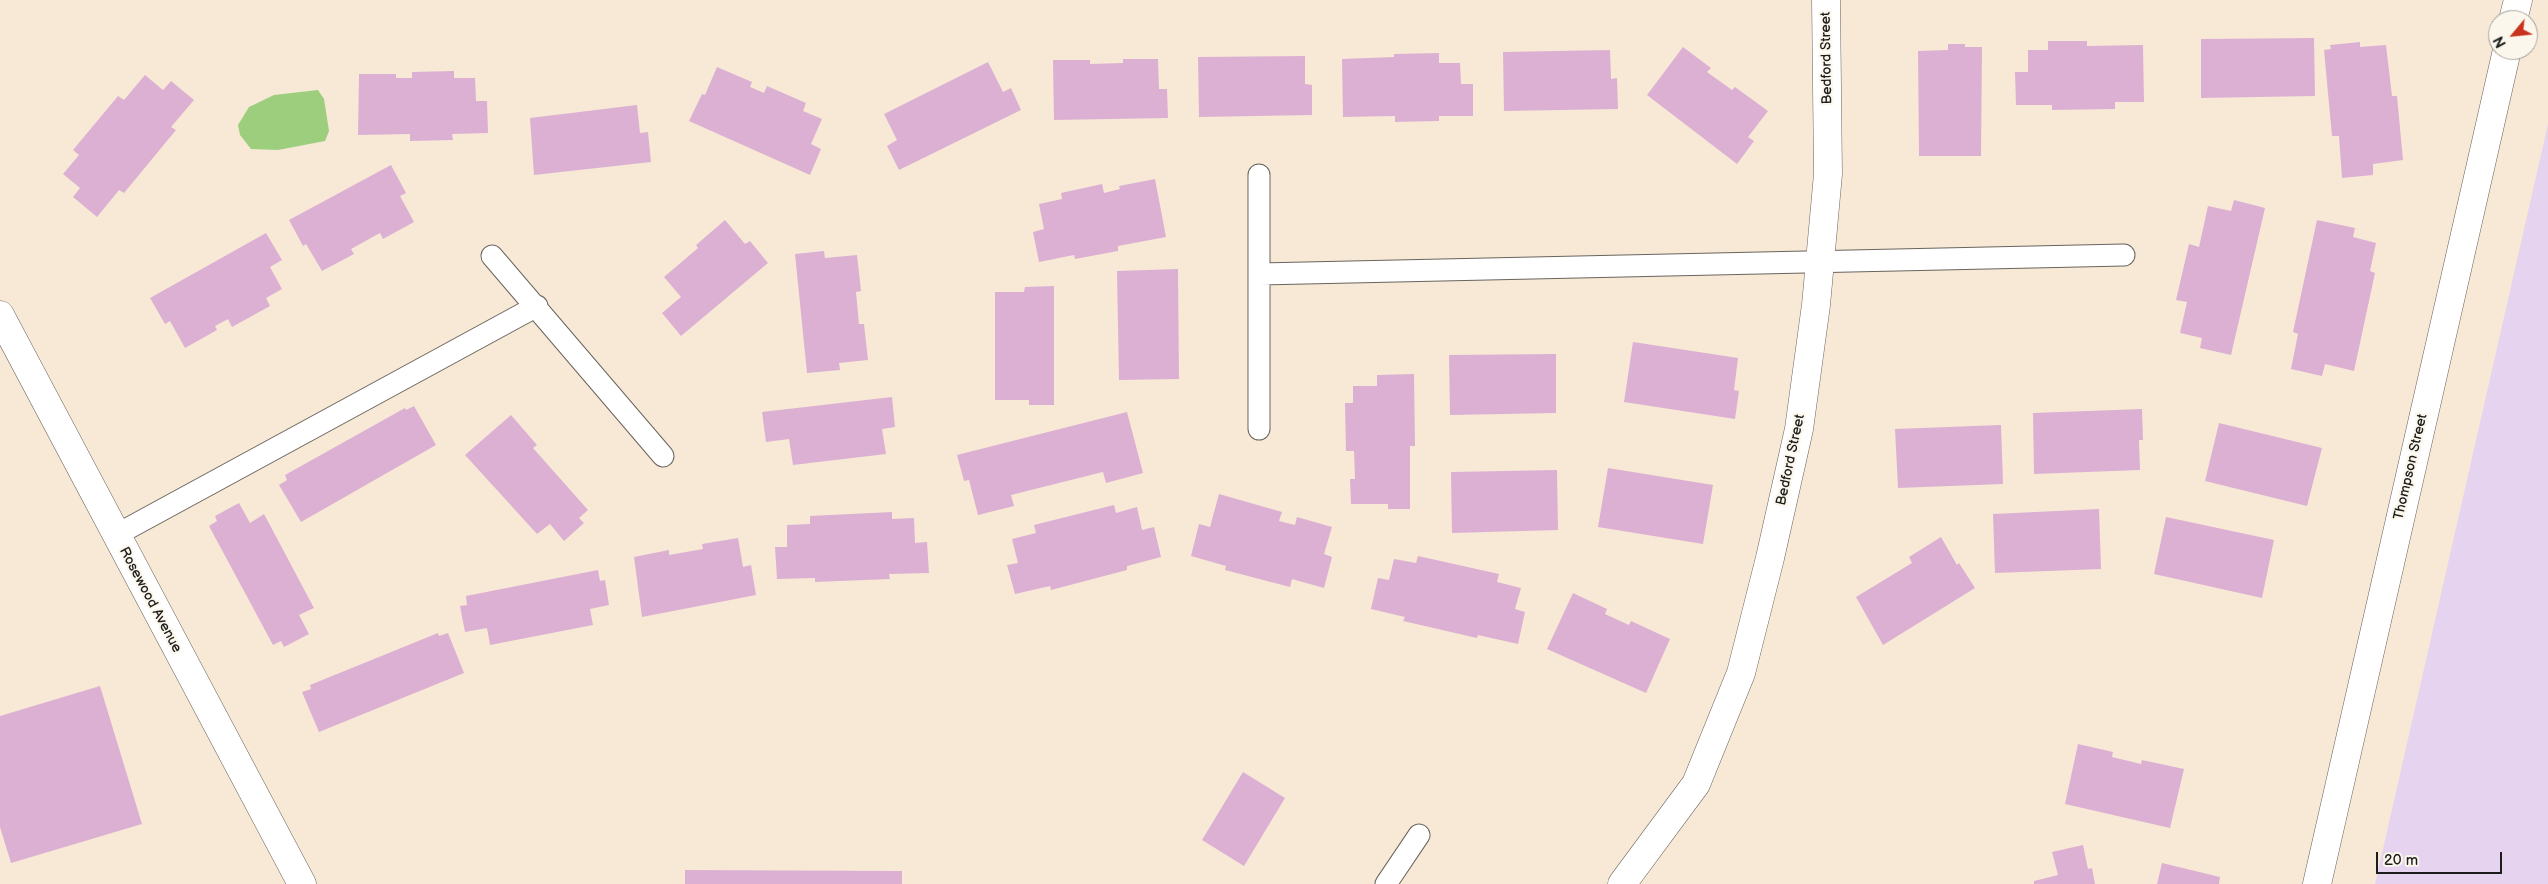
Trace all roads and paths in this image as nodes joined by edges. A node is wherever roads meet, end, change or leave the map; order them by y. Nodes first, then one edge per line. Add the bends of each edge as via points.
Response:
1 (1826, 0) edge
2 (2505, 60) edge
3 (1259, 175) dead end
4 (2124, 255) dead end
5 (492, 256) dead end
6 (1820, 263) junction
7 (1260, 274) junction
8 (537, 306) junction
9 (0, 315) edge
10 (1259, 429) dead end
11 (663, 456) dead end
12 (116, 534) junction
13 (1419, 835) dead end
14 (302, 884) edge
15 (1386, 884) edge
16 (1622, 884) edge
17 (2317, 884) edge

1 - 6 street, Bedford Street via 1828,174
2 - 17 street, Thompson Street
3 - 7 lane
4 - 6 lane
5 - 8 lane
6 - 7 lane
6 - 16 street, Bedford Street via 1799,429 1741,673 1696,784
7 - 10 lane
8 - 11 lane
8 - 12 lane
9 - 12 street, Rosewood Avenue
12 - 14 street, Rosewood Avenue
13 - 15 lane

